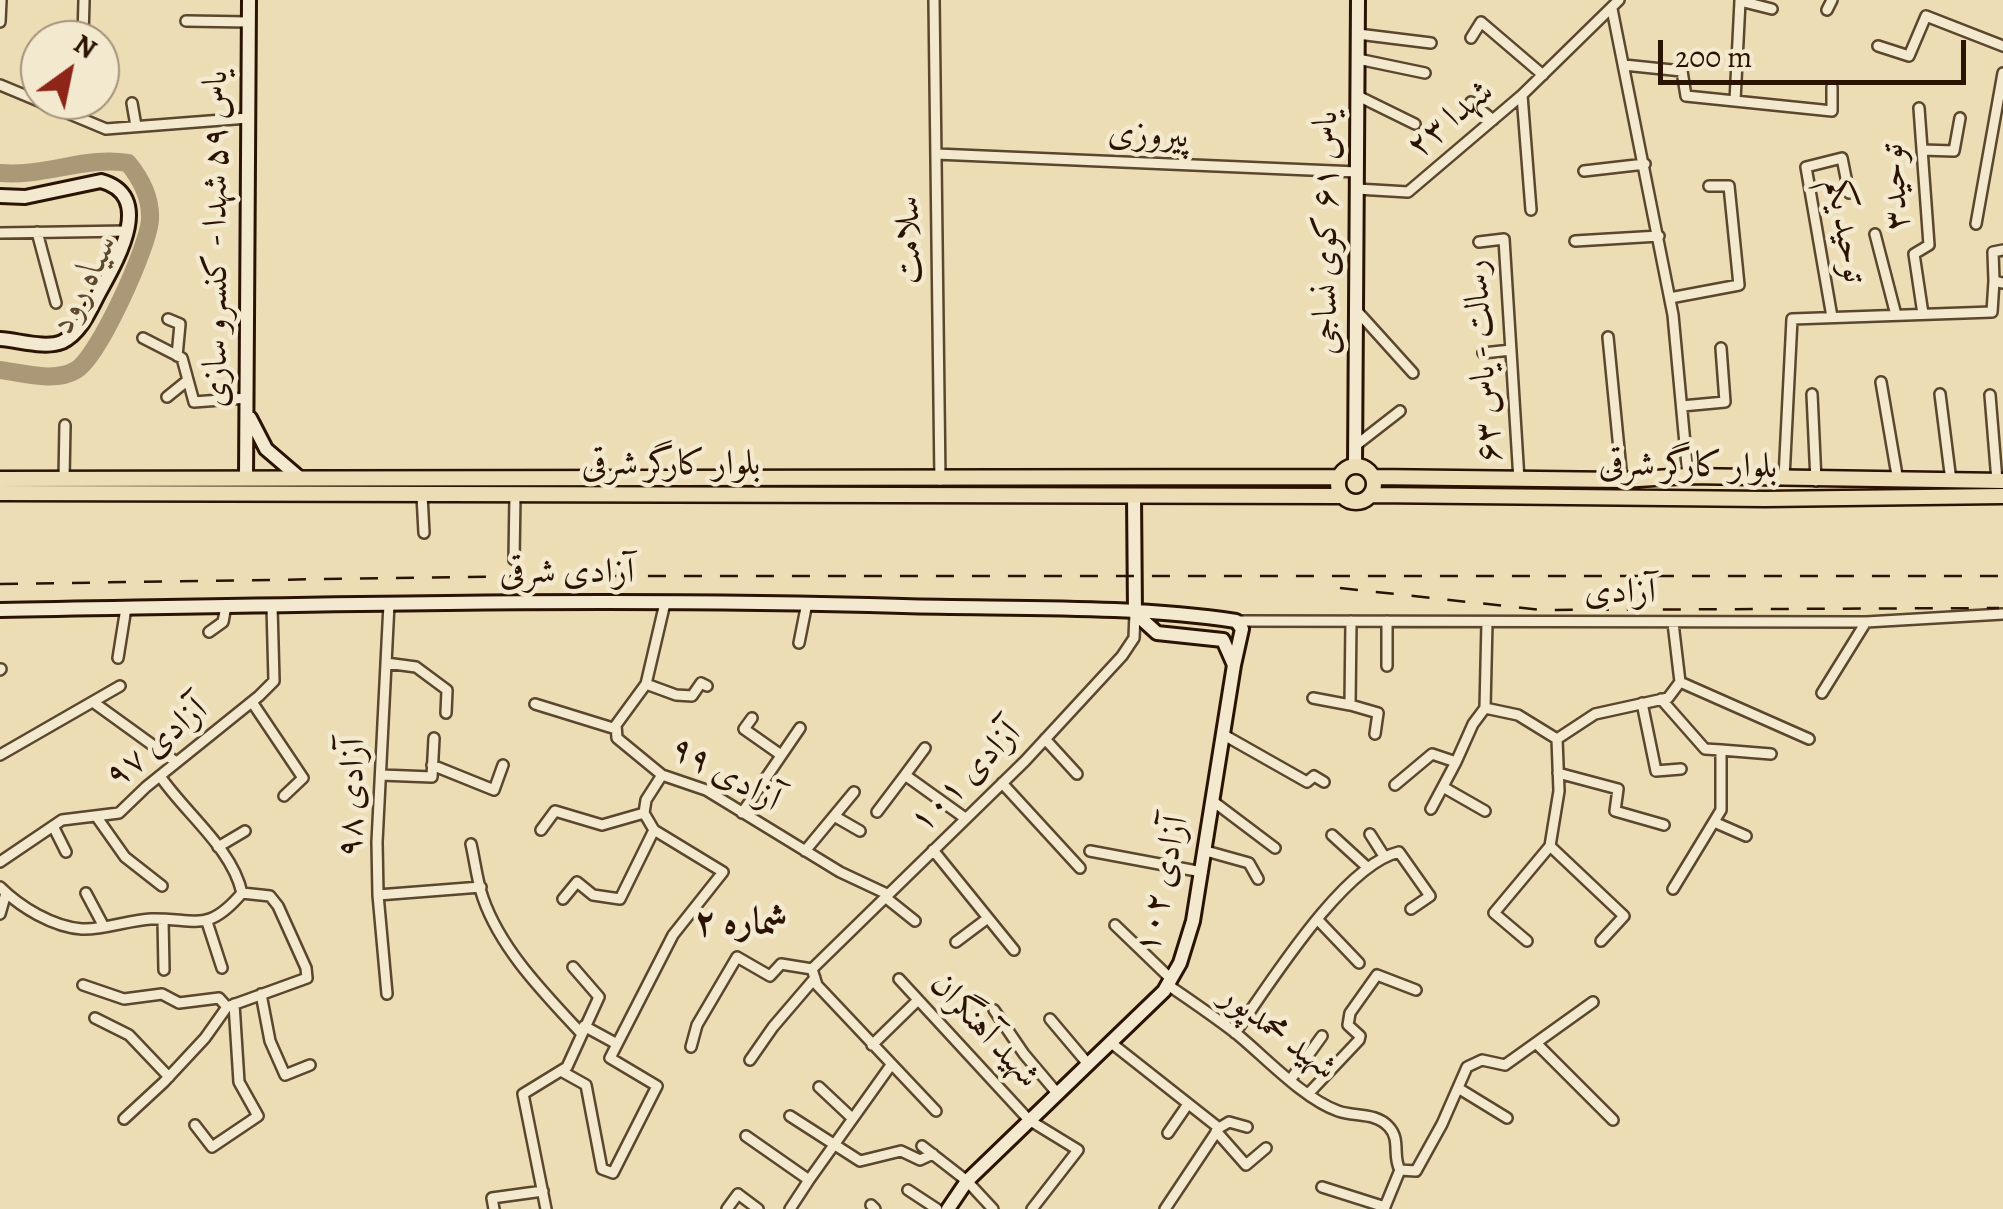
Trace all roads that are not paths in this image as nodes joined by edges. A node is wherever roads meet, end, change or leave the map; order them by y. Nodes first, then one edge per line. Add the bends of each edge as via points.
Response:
1 (1, 0) edge
2 (249, 0) edge
3 (934, 0) edge
4 (1358, 0) edge
5 (1832, 0) edge
6 (1616, 4) edge
7 (1772, 9) dead end
8 (1827, 10) dead end
9 (186, 21) dead end
10 (0, 22) edge
11 (248, 22) junction
12 (1358, 34) junction
13 (1471, 38) dead end
14 (1430, 43) dead end
15 (1878, 46) dead end
16 (2003, 46) edge
17 (1358, 59) junction
18 (1624, 65) junction
19 (1425, 73) dead end
20 (1543, 75) junction
21 (2003, 76) edge
22 (0, 85) edge
23 (1832, 87) dead end
24 (1522, 95) junction
25 (1358, 96) junction
26 (1735, 101) junction
27 (1471, 102) dead end
28 (132, 103) dead end
29 (1918, 108) dead end
30 (248, 118) junction
31 (1960, 118) dead end
32 (1492, 120) junction
33 (1415, 124) dead end
34 (136, 126) junction
35 (1922, 150) junction
36 (936, 154) junction
37 (1645, 164) junction
38 (1358, 172) junction
39 (1584, 172) dead end
40 (1709, 186) dead end
41 (1357, 189) junction
42 (1849, 193) dead end
43 (0, 196) edge
44 (1531, 210) dead end
45 (1976, 224) dead end
46 (128, 231) junction
47 (37, 232) junction
48 (0, 233) edge
49 (1875, 234) dead end
50 (1659, 236) junction
51 (1575, 240) dead end
52 (1478, 242) dead end
53 (2003, 250) edge
54 (1999, 282) edge
55 (1670, 298) junction
56 (56, 302) dead end
57 (1356, 311) junction
58 (1923, 314) junction
59 (1896, 315) junction
60 (1832, 317) junction
61 (168, 320) dead end
62 (192, 320) dead end
63 (180, 324) junction
64 (0, 338) edge
65 (143, 338) dead end
66 (1608, 338) dead end
67 (1722, 348) dead end
68 (1511, 350) junction
69 (1483, 353) dead end
70 (177, 356) junction
71 (1413, 373) dead end
72 (188, 380) junction
73 (1880, 382) dead end
74 (1812, 394) dead end
75 (1940, 394) dead end
76 (1990, 395) dead end
77 (166, 397) dead end
78 (247, 404) junction
79 (1682, 406) junction
80 (1400, 411) dead end
81 (65, 425) dead end
82 (1355, 446) junction
83 (1355, 466) junction
84 (1688, 476) junction
85 (1339, 477) junction
86 (1373, 477) junction
87 (0, 478) edge
88 (64, 478) junction
89 (1784, 478) junction
90 (246, 479) junction
91 (301, 479) junction
92 (940, 480) junction
93 (1520, 480) junction
94 (1622, 480) junction
95 (1816, 480) junction
96 (1898, 481) junction
97 (1951, 481) junction
98 (2000, 481) edge
99 (634, 488) junction
100 (0, 492) edge
101 (422, 494) junction
102 (516, 495) junction
103 (1134, 495) junction
104 (1372, 495) junction
105 (1342, 496) junction
106 (2003, 496) edge
107 (424, 533) dead end
108 (514, 560) dead end
109 (665, 603) junction
110 (807, 603) junction
111 (389, 604) junction
112 (226, 606) junction
113 (272, 606) junction
114 (126, 608) junction
115 (0, 610) edge
116 (1135, 613) junction
117 (2003, 614) edge
118 (1236, 621) junction
119 (1351, 621) junction
120 (1387, 621) junction
121 (1486, 622) junction
122 (1674, 622) junction
123 (1866, 622) junction
124 (208, 632) dead end
125 (799, 643) dead end
126 (118, 658) dead end
127 (386, 663) junction
128 (1234, 665) junction
129 (1387, 666) dead end
130 (1680, 682) junction
131 (646, 684) junction
132 (120, 686) dead end
133 (707, 686) dead end
134 (1822, 693) dead end
135 (1313, 698) dead end
136 (1661, 700) junction
137 (93, 702) junction
138 (252, 702) junction
139 (1642, 703) junction
140 (536, 704) dead end
141 (1347, 704) junction
142 (1484, 708) junction
143 (446, 714) dead end
144 (752, 718) dead end
145 (800, 728) dead end
146 (616, 729) junction
147 (1375, 734) dead end
148 (1224, 735) junction
149 (434, 738) dead end
150 (1045, 739) junction
151 (1557, 739) junction
152 (1809, 739) dead end
153 (925, 748) dead end
154 (1721, 750) junction
155 (1772, 754) dead end
156 (0, 756) edge
157 (781, 756) junction
158 (176, 762) junction
159 (1456, 762) junction
160 (432, 765) junction
161 (503, 766) dead end
162 (1681, 769) dead end
163 (1558, 773) junction
164 (1076, 774) dead end
165 (380, 775) junction
166 (662, 775) junction
167 (160, 776) junction
168 (905, 776) junction
169 (1324, 782) dead end
170 (1002, 783) junction
171 (1395, 785) dead end
172 (1443, 787) junction
173 (854, 792) dead end
174 (284, 796) dead end
175 (1214, 802) junction
176 (1431, 809) dead end
177 (1485, 810) dead end
178 (877, 812) dead end
179 (644, 813) junction
180 (742, 813) junction
181 (96, 816) junction
182 (834, 816) junction
183 (965, 818) junction
184 (1714, 822) junction
185 (1664, 825) dead end
186 (53, 826) junction
187 (541, 830) dead end
188 (654, 830) junction
189 (245, 831) dead end
190 (860, 831) dead end
191 (1370, 834) dead end
192 (1332, 835) dead end
193 (1746, 836) dead end
194 (471, 844) dead end
195 (218, 846) junction
196 (1550, 846) junction
197 (1276, 848) dead end
198 (933, 850) junction
199 (805, 851) junction
200 (1090, 851) dead end
201 (66, 852) dead end
202 (1206, 852) junction
203 (1384, 856) junction
204 (0, 862) edge
205 (1367, 867) junction
206 (1080, 868) dead end
207 (1202, 872) junction
208 (1258, 879) dead end
209 (162, 886) dead end
210 (481, 888) junction
211 (1673, 888) dead end
212 (3, 890) edge
213 (86, 893) dead end
214 (242, 893) junction
215 (378, 895) junction
216 (886, 896) junction
217 (564, 898) dead end
218 (1410, 909) dead end
219 (0, 914) edge
220 (988, 918) junction
221 (163, 920) junction
222 (1318, 920) junction
223 (915, 921) dead end
224 (207, 922) junction
225 (103, 925) junction
226 (1116, 926) dead end
227 (1527, 941) dead end
228 (1601, 941) dead end
229 (956, 942) dead end
230 (1014, 950) dead end
231 (1359, 963) dead end
232 (572, 967) dead end
233 (222, 968) dead end
234 (164, 970) dead end
235 (813, 974) junction
236 (899, 979) dead end
237 (1169, 982) junction
238 (84, 985) dead end
239 (1416, 990) dead end
240 (262, 994) junction
241 (387, 994) dead end
242 (918, 1000) junction
243 (1593, 1002) dead end
244 (231, 1006) junction
245 (994, 1010) dead end
246 (95, 1018) dead end
247 (1050, 1019) dead end
248 (583, 1030) junction
249 (1234, 1033) junction
250 (1322, 1036) dead end
251 (1110, 1042) junction
252 (1536, 1043) junction
253 (617, 1044) junction
254 (872, 1045) junction
255 (690, 1048) dead end
256 (750, 1060) dead end
257 (1088, 1064) junction
258 (310, 1065) dead end
259 (891, 1065) junction
260 (561, 1071) junction
261 (170, 1077) junction
262 (1291, 1079) junction
263 (820, 1087) dead end
264 (1458, 1088) junction
265 (1057, 1093) junction
266 (1308, 1093) junction
267 (1188, 1104) junction
268 (936, 1111) dead end
269 (790, 1116) dead end
270 (852, 1118) junction
271 (1507, 1118) dead end
272 (124, 1119) dead end
273 (1028, 1120) junction
274 (1613, 1120) dead end
275 (195, 1126) dead end
276 (1247, 1128) dead end
277 (1218, 1130) junction
278 (1168, 1133) dead end
279 (746, 1136) dead end
280 (832, 1146) junction
281 (922, 1146) dead end
282 (1266, 1148) dead end
283 (933, 1154) junction
284 (1400, 1170) junction
285 (809, 1180) junction
286 (967, 1182) junction
287 (1322, 1187) dead end
288 (908, 1190) dead end
289 (543, 1191) junction
290 (1384, 1208) edge
291 (494, 1209) edge
292 (546, 1209) edge
293 (728, 1209) edge
294 (758, 1209) edge
295 (790, 1209) edge
296 (936, 1209) edge
297 (948, 1209) edge
298 (993, 1209) edge
299 (1032, 1209) edge
300 (1164, 1209) edge

1 - 10 street
2 - 11 street, یاس ۵۹ شهدا - کنسرو سازی
3 - 36 street, سلامت
4 - 12 street, یاس ۶۱ کوی نساجی
5 - 8 street
6 - 18 street
6 - 20 street, شهدا ۲۳
7 - 26 street via 1740,1
9 - 11 street
11 - 30 street, یاس ۵۹ شهدا - کنسرو سازی
12 - 14 street
12 - 17 street, یاس ۶۱ کوی نساجی
13 - 20 street via 1482,22
15 - 16 street via 1908,56 1926,16
17 - 19 street
17 - 25 street, یاس ۶۱ کوی نساجی
18 - 26 street via 1682,71 1686,96
18 - 37 street
20 - 24 street, شهدا ۲۳
21 - 45 street
22 - 34 street via 106,128
23 - 26 street via 1832,111
24 - 32 street, شهدا ۲۳
24 - 44 street
25 - 33 street
25 - 38 street, یاس ۶۱ کوی نساجی
27 - 32 street
28 - 34 street
29 - 35 street, توحید۳
30 - 34 street
30 - 78 street, یاس ۵۹ شهدا - کنسرو سازی
31 - 35 street via 1954,150
32 - 41 street, شهدا ۲۳ via 1408,192
35 - 58 street, توحید۳ via 1929,244 1914,254
36 - 38 street, پیروزی
36 - 92 street, سلامت
37 - 39 street
37 - 50 street
38 - 41 street, یاس ۶۱ کوی نساجی
40 - 55 street via 1729,186 1739,285
41 - 57 street, یاس ۶۱ کوی نساجی
42 - 60 street, توحید یکم via 1842,158 1806,167
43 - 46 street via 112,184 130,216
46 - 47 street
46 - 64 street via 83,323 59,343
47 - 48 street
47 - 56 street
49 - 59 street
50 - 51 street
50 - 55 street
52 - 68 street, رسالت - یاس ۶۳ via 1504,239
53 - 54 street via 1993,252
54 - 58 street via 1992,312
55 - 79 street
57 - 71 street
57 - 82 street, یاس ۶۱ کوی نساجی
58 - 59 street
59 - 60 street
60 - 89 street via 1792,319
61 - 63 street
62 - 63 street
63 - 70 street
65 - 70 street
66 - 94 street
67 - 79 street via 1725,402
68 - 69 street
68 - 93 street, رسالت - یاس ۶۳
70 - 72 street
72 - 77 street
72 - 78 street via 194,402
73 - 96 street
74 - 95 street
75 - 97 street
76 - 98 street
78 - 90 street, یاس ۵۹ شهدا - کنسرو سازی
78 - 91 street via 266,449
79 - 84 street
80 - 82 street
81 - 88 street
82 - 83 street, یاس ۶۱ کوی نساجی
83 - 85 main road
83 - 86 main road
84 - 89 main road, بلوار کارگر شرقی
84 - 94 main road, بلوار کارگر شرقی
85 - 92 main road, بلوار کارگر شرقی
85 - 105 main road
86 - 93 main road, بلوار کارگر شرقی
86 - 104 main road
87 - 88 main road, بلوار کارگر شرقی
88 - 90 main road, بلوار کارگر شرقی
89 - 95 main road, بلوار کارگر شرقی
90 - 91 main road, بلوار کارگر شرقی
91 - 99 main road, بلوار کارگر شرقی
92 - 99 main road, بلوار کارگر شرقی
93 - 94 main road, بلوار کارگر شرقی
95 - 96 main road, بلوار کارگر شرقی
96 - 97 main road, بلوار کارگر شرقی
97 - 98 main road, بلوار کارگر شرقی
99 - 102 main road, بلوار کارگر شرقی
99 - 103 main road, بلوار کارگر شرقی
100 - 101 main road, بلوار کارگر شرقی
101 - 102 main road, بلوار کارگر شرقی
101 - 107 street
102 - 108 street
103 - 105 main road, بلوار کارگر شرقی
103 - 116 street
104 - 105 main road via 1357,503
104 - 106 main road, بلوار کارگر شرقی
109 - 110 street, آزادی شرقی
109 - 111 street, آزادی شرقی
109 - 131 street
110 - 116 street, آزادی شرقی
110 - 125 street
111 - 113 street, آزادی شرقی
111 - 127 street, آزادی ۹۸
112 - 113 street, آزادی شرقی
112 - 114 street, آزادی شرقی
112 - 124 street via 223,622
113 - 138 street, آزادی ۹۷ via 274,680
114 - 115 street, آزادی شرقی
114 - 126 street
116 - 118 street, آزادی
116 - 128 street via 1156,632 1223,640
116 - 150 street, آزادی ۱۰۱ via 1134,638 1122,656
117 - 123 street, آزادی
118 - 119 street, آزادی
118 - 128 street via 1242,628
119 - 120 street, آزادی
119 - 141 street
120 - 121 street, آزادی
120 - 129 street
121 - 122 street, آزادی
121 - 142 street
122 - 123 street, آزادی
122 - 130 street
123 - 134 street
127 - 143 street via 416,667 448,690
127 - 165 street, آزادی ۹۸
128 - 148 street, آزادی ۱۰۲
130 - 136 street
130 - 152 street
131 - 133 street via 692,696 701,682
131 - 146 street
132 - 137 street
135 - 141 street
136 - 139 street
136 - 154 street via 1705,749
137 - 156 street
137 - 158 street
138 - 158 street, آزادی ۹۷
138 - 174 street via 303,778
139 - 151 street via 1595,714
139 - 162 street via 1656,771
140 - 146 street
141 - 147 street via 1378,713
142 - 151 street via 1518,715
142 - 159 street
144 - 157 street via 744,729
145 - 157 street
146 - 166 street, آزادی ٩٩ via 617,738
148 - 169 street via 1307,782 1314,776
148 - 175 street, آزادی ۱۰۲
149 - 160 street
150 - 164 street
150 - 170 street, آزادی ۱۰۱
151 - 163 street
153 - 168 street
154 - 155 street
154 - 184 street via 1722,810
157 - 180 street
158 - 167 street, آزادی ۹۷
159 - 171 street via 1432,754
159 - 172 street
160 - 161 street via 494,790
160 - 165 street via 432,777
163 - 185 street via 1618,789 1615,811
163 - 196 street
165 - 215 street, آزادی ۹۸
166 - 179 street
166 - 180 street, آزادی ٩٩ via 706,790
167 - 181 street, آزادی ۹۷ via 119,813
167 - 195 street
168 - 178 street
168 - 183 street
170 - 183 street, آزادی ۱۰۱
170 - 206 street
172 - 176 street
172 - 177 street
173 - 182 street
175 - 197 street
175 - 202 street, آزادی ۱۰۲
179 - 187 street via 602,824 555,811
179 - 188 street
180 - 199 street, آزادی ٩٩
181 - 186 street, آزادی ۹۷
181 - 209 street via 125,857
182 - 190 street
182 - 199 street
183 - 198 street, آزادی ۱۰۱
184 - 193 street
184 - 211 street
186 - 201 street
186 - 204 street, آزادی ۹۷
188 - 217 street via 620,899 592,895 577,882
188 - 253 street via 723,872 673,935
189 - 195 street
191 - 203 street
192 - 205 street
194 - 210 street
195 - 214 street
196 - 227 street via 1494,913
196 - 228 street via 1624,916
198 - 216 street, آزادی ۱۰۱
198 - 220 street
199 - 216 street, آزادی ٩٩
200 - 207 street
202 - 207 street, آزادی ۱۰۲
202 - 208 street via 1249,862
203 - 205 street
203 - 218 street via 1400,852 1430,896
205 - 222 street
207 - 237 street, آزادی ۱۰۲ via 1193,921
210 - 215 street
210 - 248 street via 524,968
212 - 219 street
212 - 225 street via 52,920 82,929
213 - 225 street
214 - 224 street
214 - 240 street via 270,896 306,968 306,978
215 - 241 street, آزادی ۹۸
216 - 223 street, آزادی ٩٩
216 - 235 street, آزادی ۱۰۱
220 - 229 street
220 - 230 street
221 - 224 street
221 - 225 street
221 - 234 street
222 - 231 street
222 - 249 street
224 - 233 street
226 - 237 street, شهید محمدپور
232 - 248 street via 598,997
235 - 254 street
235 - 255 street via 781,964 770,976 737,957
235 - 256 street, آزادی ۱۰۱
236 - 242 street, شهید آهنگران
237 - 249 street, شهید محمدپور
237 - 251 street, آزادی ۱۰۲
238 - 244 street via 124,999 162,994 179,1004 219,998
239 - 266 street via 1377,975 1350,1013 1348,1026 1359,1040
240 - 244 street
240 - 258 street via 270,1041 285,1075
242 - 254 street
242 - 273 street, شهید آهنگران
243 - 252 street
244 - 261 street
244 - 275 street via 239,1082 258,1116 212,1147
245 - 265 street
246 - 261 street via 130,1035
247 - 257 street
248 - 253 street
248 - 260 street
249 - 262 street, شهید محمدپور
250 - 262 street
251 - 257 street, آزادی ۱۰۲
251 - 267 street
252 - 264 street via 1505,1065 1482,1060 1467,1067
252 - 274 street
253 - 260 street via 610,1058 657,1086 613,1172 602,1169 586,1085
254 - 259 street
257 - 265 street, آزادی ۱۰۲
259 - 268 street
259 - 270 street
260 - 289 street via 523,1094
261 - 272 street
262 - 266 street, شهید محمدپور
263 - 270 street
264 - 271 street
264 - 284 street via 1416,1171
265 - 273 street, آزادی ۱۰۲
266 - 284 street, شهید محمدپور via 1337,1111 1389,1126
267 - 277 street
267 - 278 street
269 - 280 street
270 - 280 street
273 - 286 street, آزادی ۱۰۲
273 - 299 street, شهید آهنگران via 1078,1150
276 - 277 street via 1228,1122
277 - 282 street via 1246,1165
277 - 300 street
279 - 285 street
280 - 283 street via 860,1161 901,1151 920,1160
280 - 285 street
281 - 283 street
283 - 286 street
284 - 290 street
285 - 295 street
286 - 297 street, آزادی ۱۰۲
286 - 298 street
287 - 290 street
288 - 296 street
289 - 291 street via 492,1198
289 - 292 street
293 - 294 street via 738,1194

